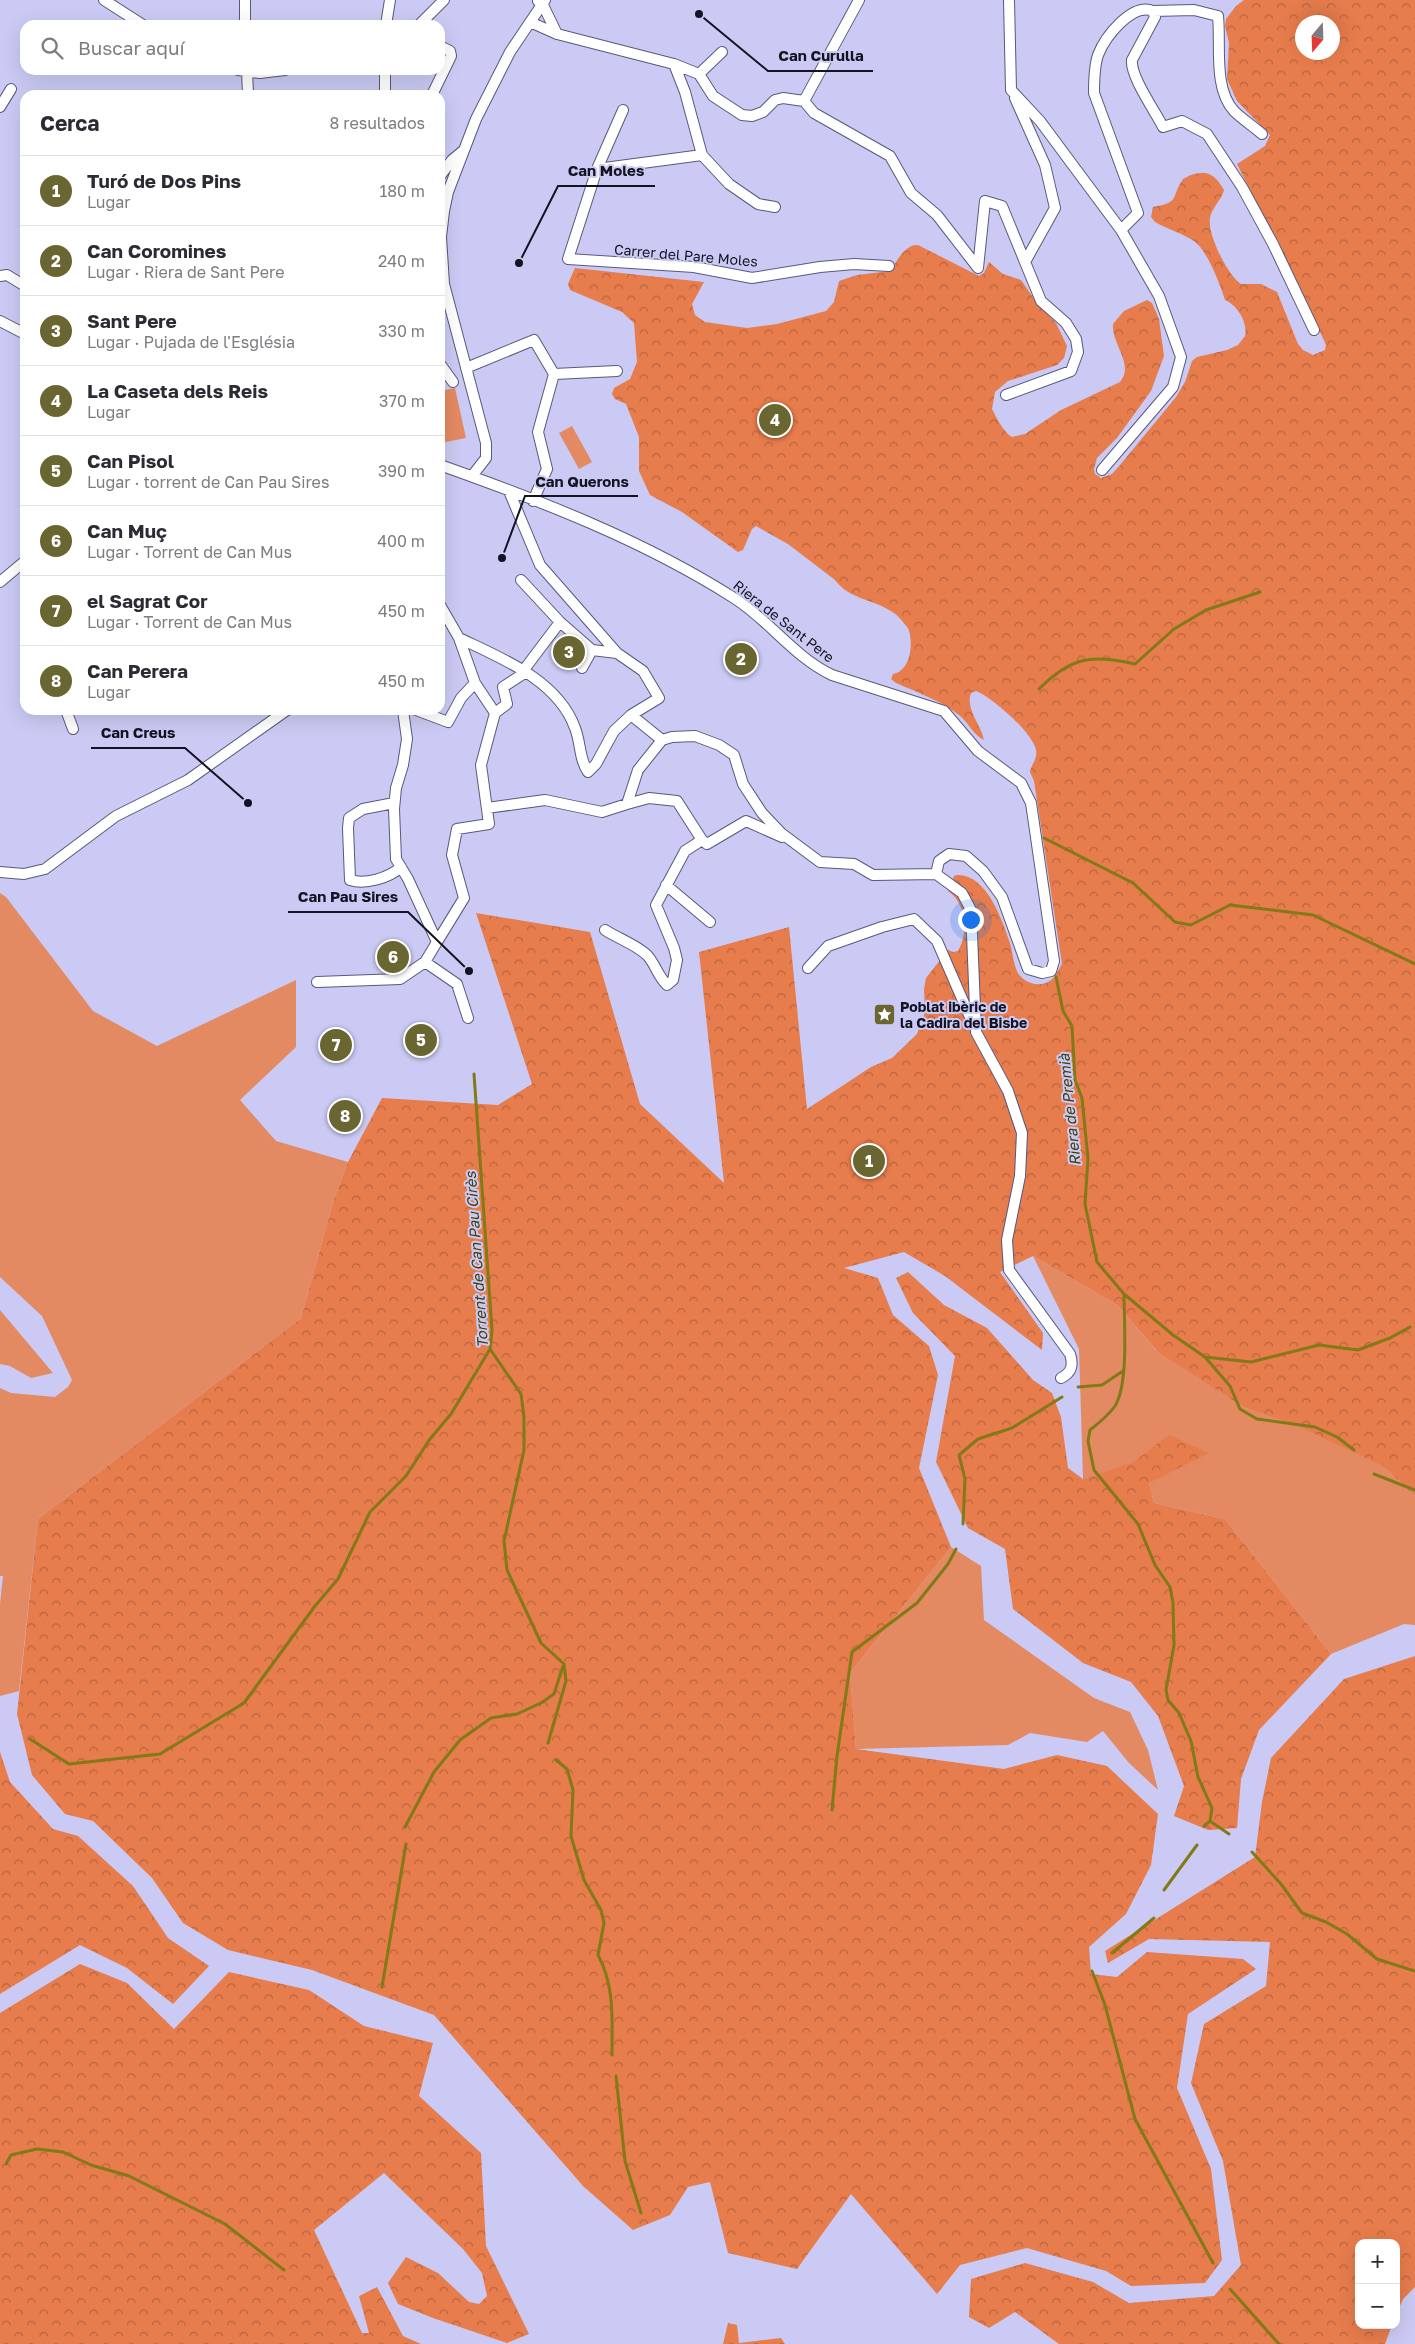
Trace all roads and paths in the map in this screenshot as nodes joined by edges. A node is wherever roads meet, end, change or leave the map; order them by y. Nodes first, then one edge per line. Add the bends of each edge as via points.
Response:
1 (104, 0) edge
2 (244, 0) edge
3 (390, 0) edge
4 (444, 0) edge
5 (859, 0) edge
6 (1009, 0) edge
7 (541, 1) edge
8 (1153, 11) junction
9 (135, 20) edge
10 (245, 20) edge
11 (387, 20) edge
12 (424, 20) edge
13 (529, 24) junction
14 (557, 34) junction
15 (445, 48) edge
16 (722, 52) dead end
17 (674, 64) junction
18 (445, 68) edge
19 (699, 74) junction
20 (245, 75) edge
21 (385, 75) edge
22 (442, 75) edge
23 (11, 89) dead end
24 (247, 90) edge
25 (385, 90) edge
26 (434, 90) edge
27 (1011, 90) junction
28 (804, 100) junction
29 (0, 107) edge
30 (623, 110) dead end
31 (1262, 134) dead end
32 (464, 150) junction
33 (702, 155) junction
34 (445, 169) edge
35 (597, 169) junction
36 (775, 207) dead end
37 (445, 211) edge
38 (1121, 230) junction
39 (1025, 262) junction
40 (890, 266) dead end
41 (0, 276) edge
42 (20, 283) edge
43 (445, 288) edge
44 (0, 321) edge
45 (1314, 330) dead end
46 (20, 331) edge
47 (466, 368) junction
48 (445, 371) edge
49 (617, 371) dead end
50 (554, 374) junction
51 (453, 382) dead end
52 (1006, 395) dead end
53 (445, 467) edge
54 (1102, 470) dead end
55 (472, 476) junction
56 (509, 491) junction
57 (533, 501) junction
58 (20, 565) edge
59 (521, 580) dead end
60 (0, 582) edge
61 (445, 614) edge
62 (560, 622) junction
63 (459, 638) junction
64 (592, 650) junction
65 (616, 653) junction
66 (582, 668) dead end
67 (524, 672) junction
68 (475, 683) junction
69 (495, 713) junction
70 (68, 715) edge
71 (281, 715) edge
72 (404, 715) edge
73 (429, 715) edge
74 (630, 715) junction
75 (73, 729) dead end
76 (662, 740) junction
77 (394, 802) junction
78 (627, 804) junction
79 (487, 808) junction
80 (702, 840) junction
81 (794, 843) junction
82 (401, 867) junction
83 (0, 872) edge
84 (936, 874) junction
85 (666, 885) junction
86 (710, 922) dead end
87 (605, 930) dead end
88 (437, 942) junction
89 (425, 962) junction
90 (808, 968) dead end
91 (317, 982) dead end
92 (468, 1018) dead end
93 (976, 1032) junction
94 (1060, 1378) dead end

1 - 9 street
2 - 10 street
3 - 11 street
4 - 12 street
5 - 28 street
6 - 27 street
7 - 13 street
7 - 14 street
8 - 31 street via 1194,10 1218,16 1220,85 1233,110
8 - 38 street via 1146,8 1133,12 1115,29 1098,54 1094,74 1094,94 1138,213
8 - 45 street via 1155,17 1132,60 1137,79 1163,127 1182,121 1207,134 1251,203
13 - 14 street
13 - 32 street via 510,52
14 - 17 street
15 - 18 street via 451,56
16 - 19 street
17 - 19 street
17 - 33 street via 686,92
19 - 28 street via 712,96 742,115 763,112 775,100 782,98
20 - 24 street
21 - 25 street
22 - 26 street
23 - 29 street
27 - 38 street via 1040,121
27 - 39 street via 1044,165 1055,208
28 - 39 street via 814,113 890,156 911,193 937,216 978,268 985,201 1002,206
30 - 35 street
32 - 34 street
32 - 37 street via 448,192
33 - 35 street
33 - 36 street via 729,184 758,204
35 - 40 street, Carrer del Pare Moles via 568,259 694,268 752,278 828,266
38 - 54 street via 1159,296 1181,357 1173,387
39 - 52 street via 1041,301 1066,323 1076,339 1078,352 1071,371
41 - 42 street via 8,275
43 - 47 street
44 - 46 street
47 - 50 street via 534,340
47 - 55 street via 486,443 486,458
48 - 51 street
49 - 50 street
50 - 57 street via 538,432 547,469
53 - 55 street, Riera de Sant Pere
55 - 56 street, Riera de Sant Pere
56 - 57 street, Riera de Sant Pere
56 - 65 street via 540,565
57 - 84 street, Riera de Sant Pere via 664,556 736,599 822,670 843,680 944,711 978,751 1021,783 1031,803 1054,961 1050,971 1042,973 1028,969 1002,897 983,871 966,856 949,854 939,861
58 - 60 street
59 - 62 street
61 - 63 street
62 - 64 street
62 - 67 street
63 - 67 street
63 - 68 street
64 - 65 street
64 - 66 street
65 - 74 street via 643,671 659,698
67 - 69 street via 503,687 507,704
67 - 74 street via 564,706 576,728 582,763 588,772 614,731
68 - 69 street
68 - 73 street via 461,698 448,722
69 - 79 street via 481,764
70 - 75 street
71 - 83 street via 188,780 116,816 45,869 24,874
72 - 77 street via 407,739
74 - 76 street
76 - 78 street via 638,770
76 - 81 street via 695,736 720,745 734,755 743,784 762,813
77 - 82 street via 396,859
77 - 82 street via 364,809 350,818 350,880 359,883 390,875
78 - 79 street via 602,812 545,800
78 - 80 street via 649,798 677,802
79 - 88 street via 489,824 457,829 452,855 464,898
80 - 81 street via 707,844 746,821
80 - 85 street via 685,851
81 - 84 street via 820,862 854,864 873,875
82 - 88 street
84 - 93 street via 962,894 971,910
85 - 86 street
85 - 87 street via 656,905 676,960 674,980 667,985 658,977 647,956
88 - 89 street
89 - 91 street via 400,979
89 - 92 street via 457,984
90 - 93 street via 828,946 914,919 937,941
93 - 94 street via 1008,1090 1022,1133 1020,1176 1008,1240 1009,1270 1070,1354 1072,1366 1068,1374

